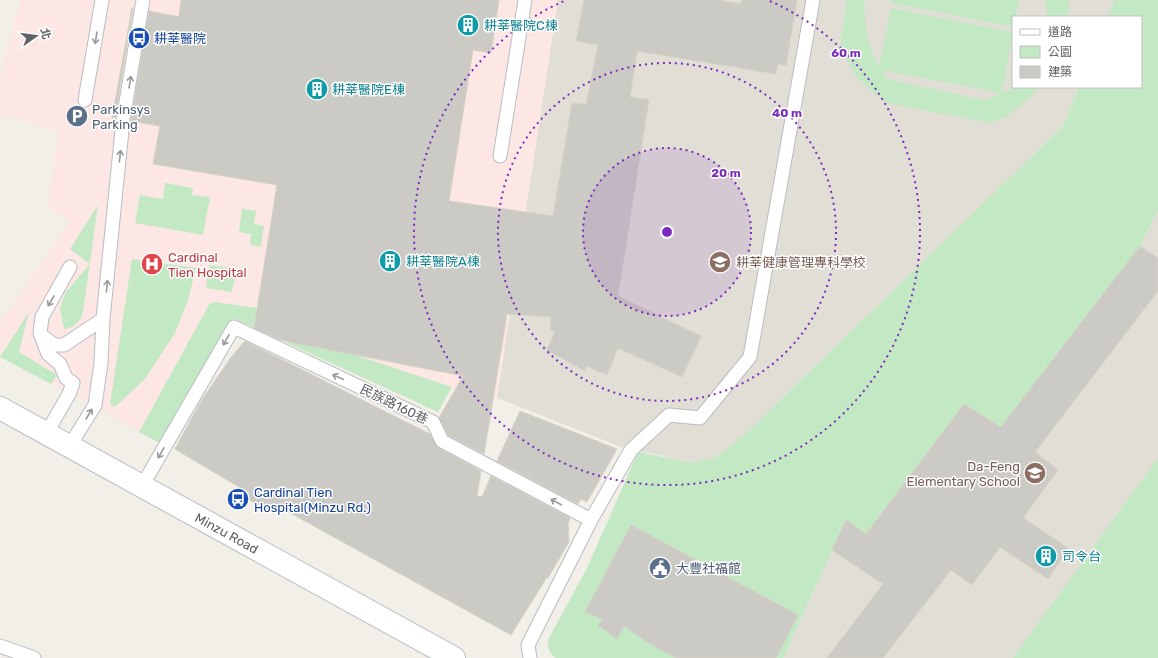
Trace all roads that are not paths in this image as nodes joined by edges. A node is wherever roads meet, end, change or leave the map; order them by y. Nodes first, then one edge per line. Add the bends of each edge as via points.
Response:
1 (102, 0) edge
2 (143, 0) edge
3 (525, 0) edge
4 (813, 0) edge
5 (86, 100) dead end
6 (500, 156) dead end
7 (70, 267) dead end
8 (104, 319) junction
9 (40, 334) junction
10 (0, 408) edge
11 (46, 434) junction
12 (69, 447) junction
13 (142, 486) junction
14 (591, 520) junction
15 (0, 646) edge
16 (34, 658) edge
17 (454, 658) edge
18 (530, 658) edge

1 -> 5 lane
8 -> 2 lane via 123,120
3 - 6 lane
4 - 14 lane via 750,357 700,418 669,415 631,450
7 -> 9 lane via 42,317
8 - 9 lane via 64,344 54,345
12 -> 8 lane via 95,405
9 - 11 lane via 48,354 60,364 66,378 73,383
10 - 11 street, Minzu Road
11 - 12 street, Minzu Road
12 - 13 street, Minzu Road
14 -> 13 lane, 民族路160巷 via 442,441 433,422 234,327
13 - 17 street, Minzu Road
14 - 18 lane via 528,646
15 - 16 lane

